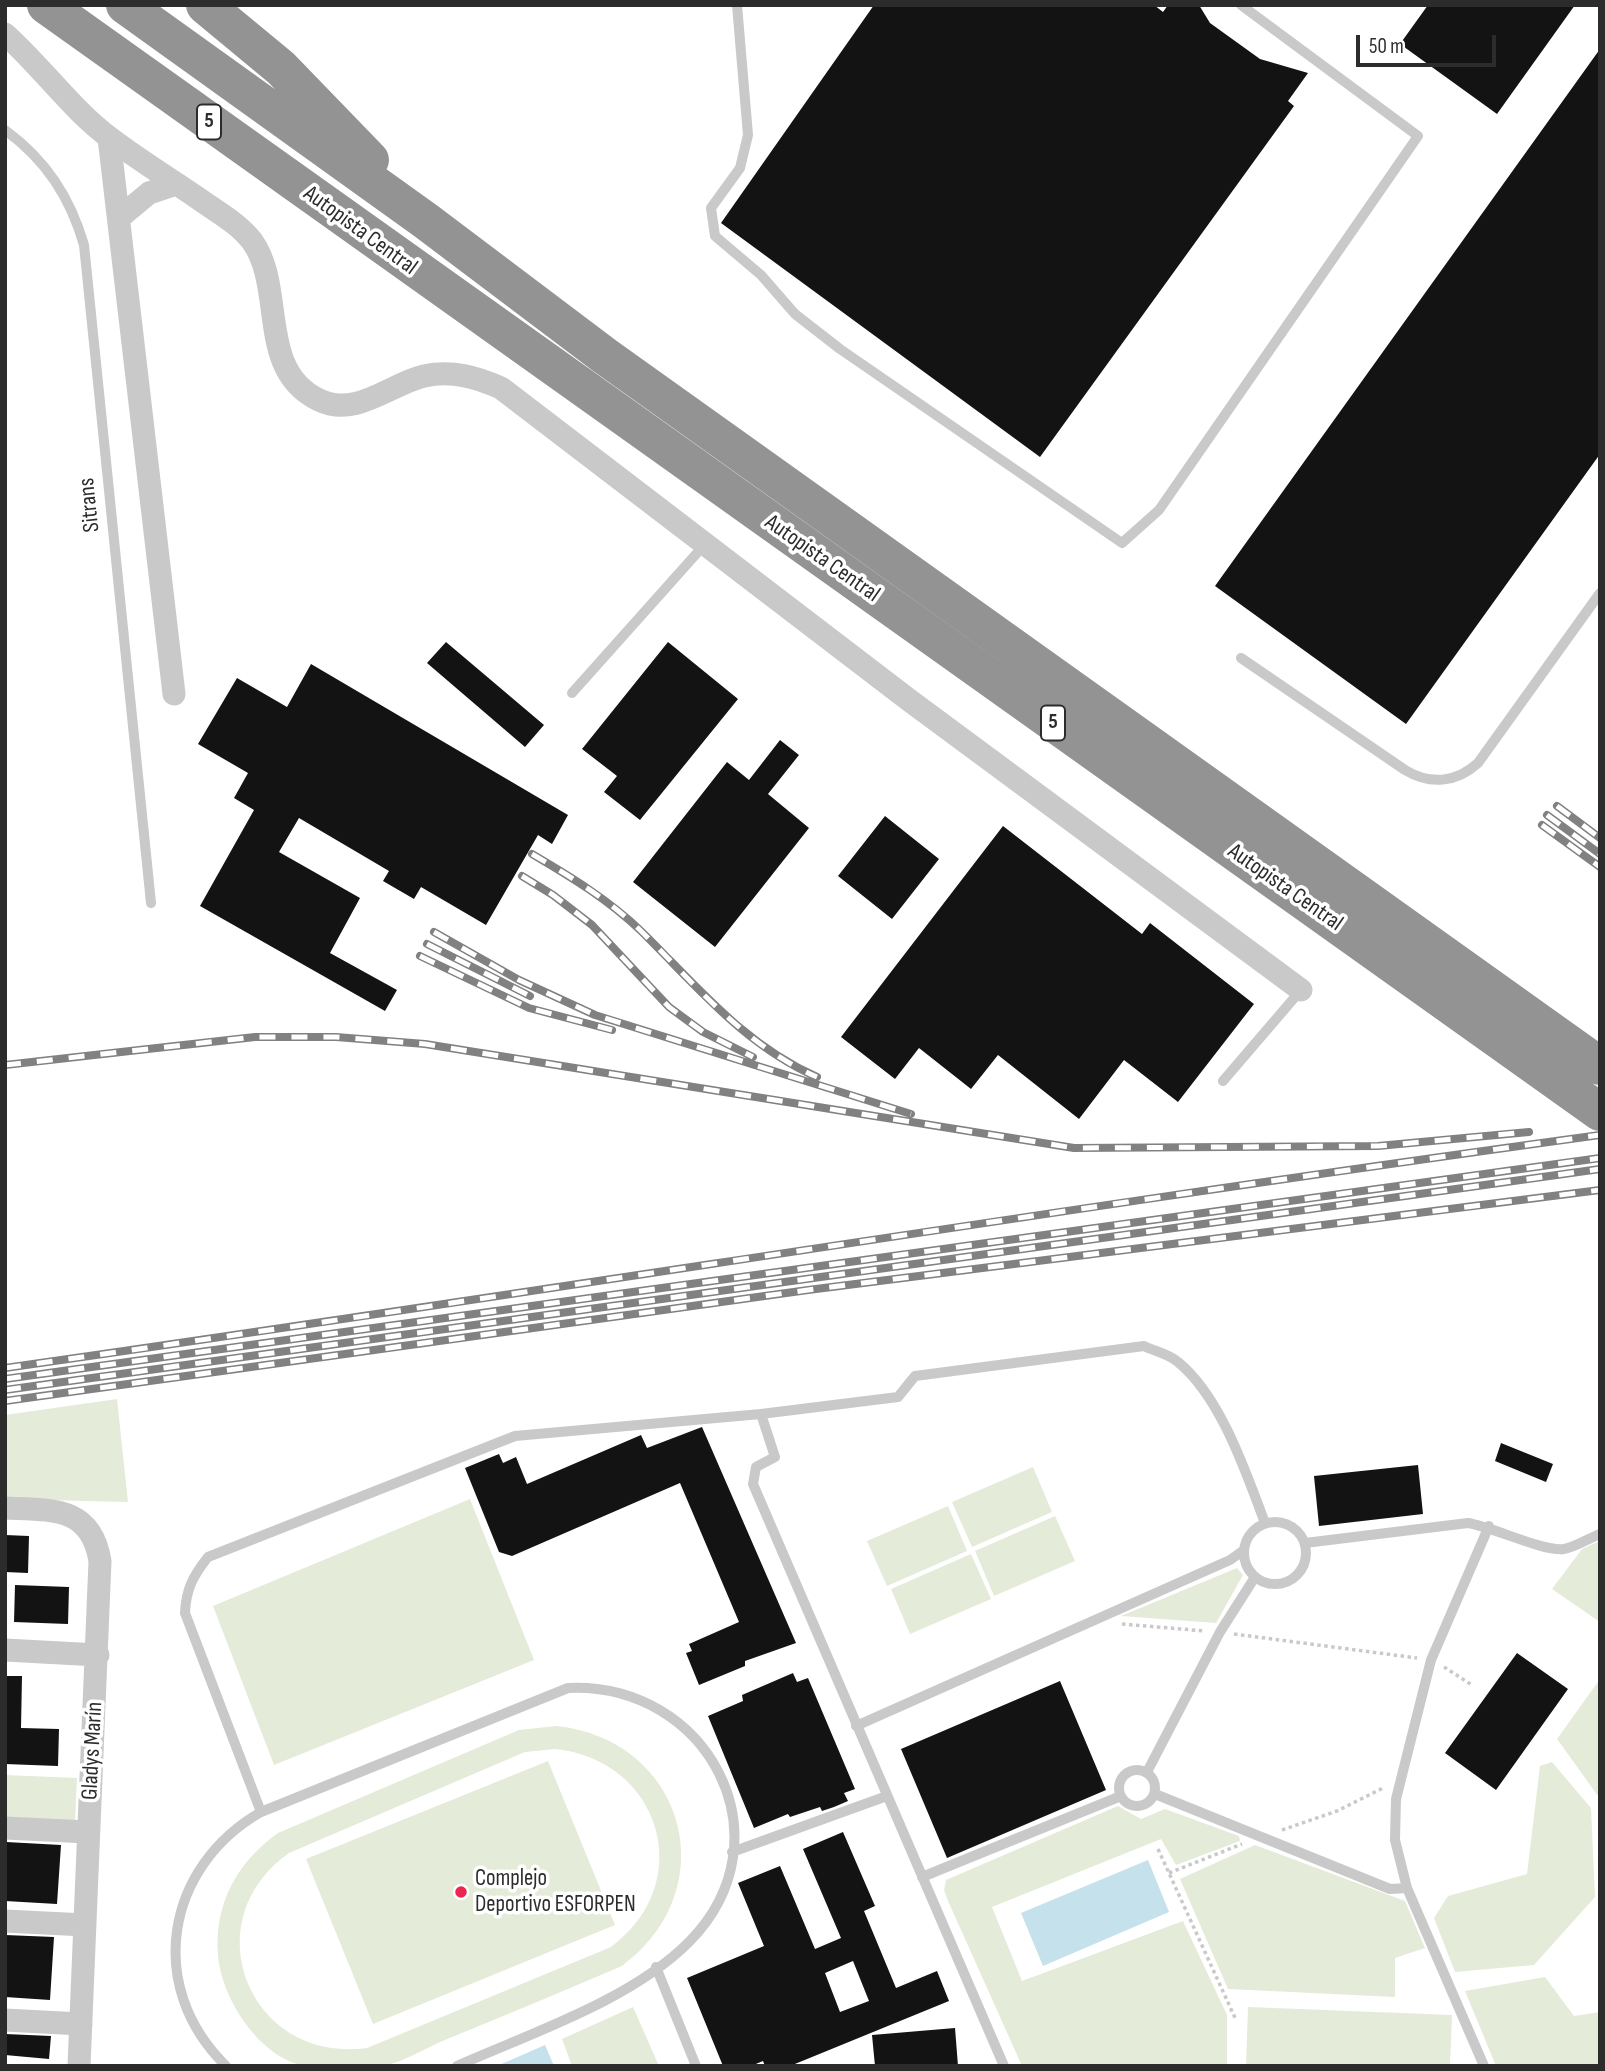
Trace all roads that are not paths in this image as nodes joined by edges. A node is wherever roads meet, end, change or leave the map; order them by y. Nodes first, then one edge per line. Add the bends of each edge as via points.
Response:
1 (46, 5) edge
2 (125, 5) edge
3 (205, 5) edge
4 (737, 5) edge
5 (1241, 5) edge
6 (5, 34) edge
7 (5, 131) edge
8 (109, 138) junction
9 (176, 184) junction
10 (119, 218) junction
11 (426, 221) junction
12 (706, 543) junction
13 (1600, 593) edge
14 (1241, 658) dead end
15 (572, 692) dead end
16 (174, 694) dead end
17 (151, 903) dead end
18 (1301, 990) joint
19 (1600, 1066) edge
20 (1223, 1081) dead end
21 (1591, 1106) edge
22 (761, 1413) junction
23 (5, 1507) edge
24 (1265, 1523) junction
25 (1489, 1526) junction
26 (1600, 1534) edge
27 (1305, 1543) junction
28 (1244, 1550) junction
29 (1255, 1577) junction
30 (5, 1650) edge
31 (98, 1655) junction
32 (856, 1726) junction
33 (1147, 1772) junction
34 (1155, 1794) junction
35 (887, 1796) junction
36 (1121, 1796) junction
37 (261, 1812) junction
38 (5, 1828) edge
39 (88, 1832) junction
40 (732, 1853) junction
41 (922, 1877) junction
42 (1406, 1888) junction
43 (5, 1921) edge
44 (85, 1925) junction
45 (656, 1967) junction
46 (5, 2020) edge
47 (81, 2024) junction
48 (79, 2066) edge
49 (226, 2066) edge
50 (457, 2066) edge
51 (696, 2066) edge
52 (1004, 2066) edge
53 (1485, 2066) edge

1 - 21 highway, Autopista Central / 5
2 - 11 highway, Autopista Central / 5
3 - 11 highway via 300,87
4 - 5 lane via 748,135 740,168 711,208 715,236 761,275 795,314 840,349 1122,543 1159,510 1418,136
6 - 8 street
7 - 17 lane, Sitrans via 30,150 57,183 84,245
8 - 9 street
8 - 10 street
9 - 10 street via 149,193
9 - 12 street via 251,240 262,261 281,356 307,393 325,403 347,405 423,376 481,379 519,399
10 - 16 street
11 - 19 highway, Autopista Central / 5 via 605,356
12 - 15 lane
12 - 18 street
13 - 14 lane via 1478,763 1462,775 1442,780 1413,775
18 - 20 lane
22 - 24 lane via 898,1397 915,1376 1143,1346 1177,1360 1205,1392
22 - 32 lane via 775,1457 756,1467 753,1484
22 - 37 lane via 515,1436 208,1557 186,1592 185,1614
23 - 31 street, Gladys Marín via 68,1514 91,1530 100,1561
24 - 27 lane via 1285,1523
24 - 28 lane via 1247,1539
25 - 26 lane via 1563,1550
25 - 27 lane via 1468,1523
25 - 42 lane via 1430,1660 1396,1799 1395,1840
27 - 29 lane via 1304,1566 1296,1576 1273,1584
28 - 29 lane
28 - 32 lane
29 - 33 lane via 1220,1632
30 - 31 street
31 - 39 street, Gladys Marín
32 - 35 lane
33 - 34 lane via 1155,1782
33 - 36 lane via 1136,1769 1125,1774 1119,1784
34 - 36 lane via 1142,1805 1129,1804
34 - 42 lane via 1390,1889
35 - 40 lane
35 - 41 lane
36 - 41 lane
37 - 40 lane via 568,1688 588,1688 646,1701 695,1737 725,1788
37 - 49 lane via 228,1834 202,1864 184,1899 176,1938 177,1978 189,2015 210,2050
38 - 39 street
39 - 44 street, Gladys Marín
40 - 45 lane via 722,1892 702,1927
41 - 52 lane
42 - 53 lane
43 - 44 street
44 - 47 street, Gladys Marín
45 - 50 lane via 619,1994
45 - 51 lane
46 - 47 street
47 - 48 street, Gladys Marín

